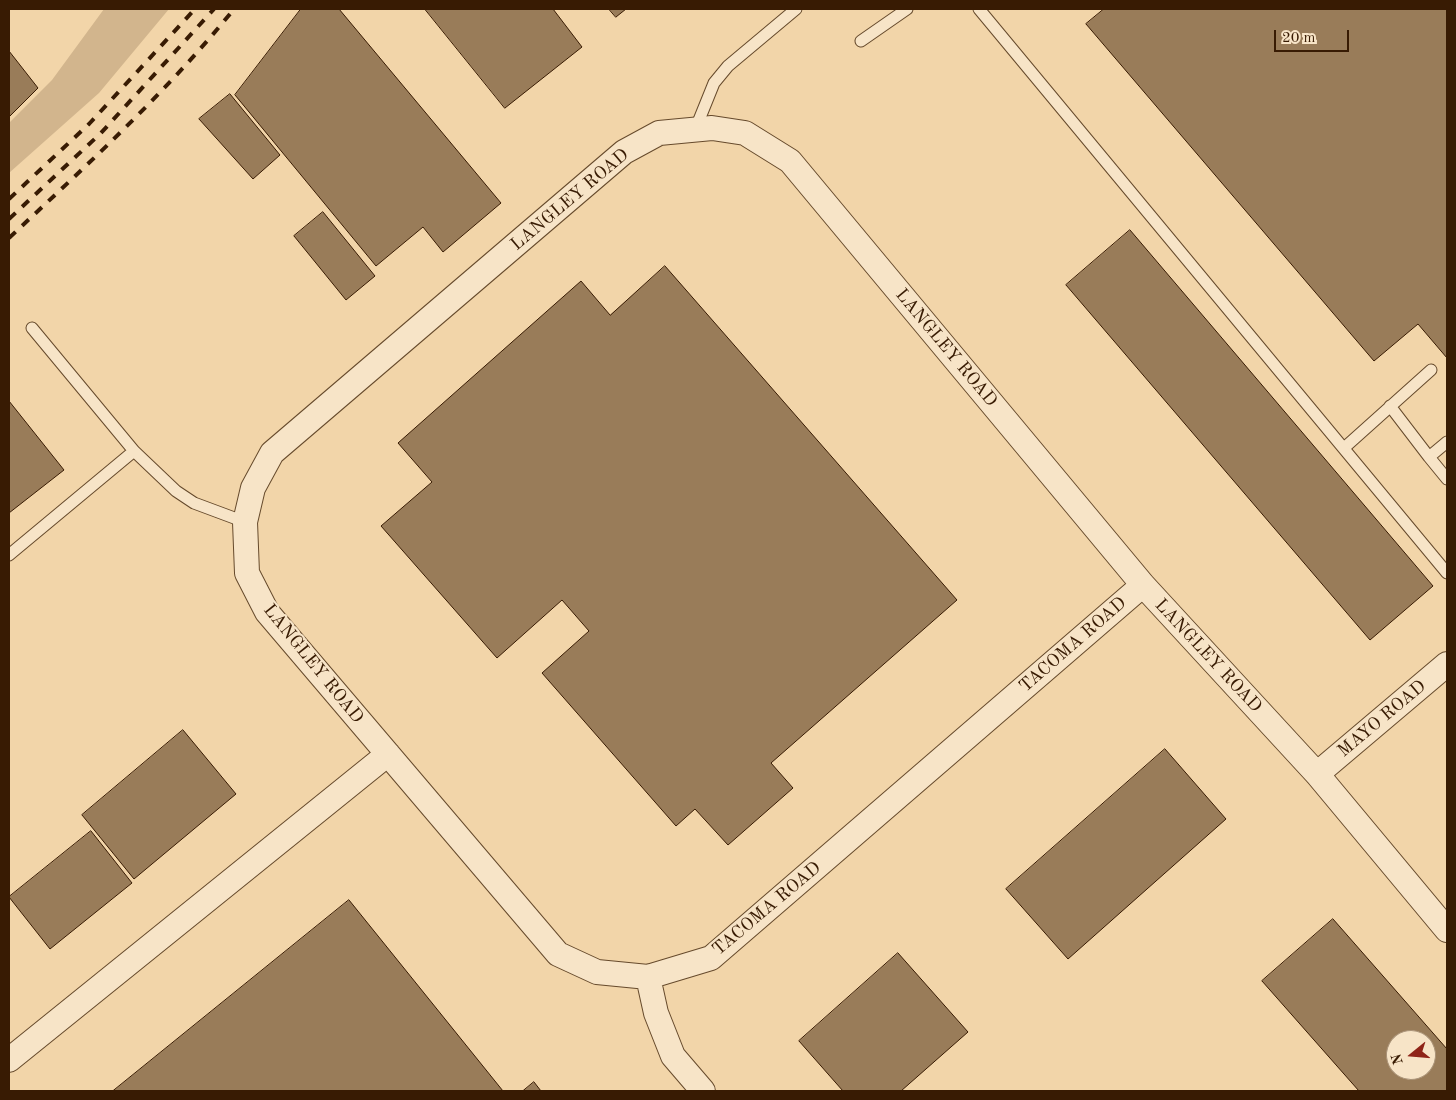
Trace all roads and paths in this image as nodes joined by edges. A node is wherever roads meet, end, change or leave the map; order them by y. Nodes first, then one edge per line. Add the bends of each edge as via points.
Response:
1 (796, 9) edge
2 (907, 9) edge
3 (979, 9) edge
4 (861, 40) dead end
5 (695, 130) junction
6 (32, 328) dead end
7 (1432, 370) dead end
8 (1390, 406) junction
9 (1447, 442) edge
10 (1344, 448) junction
11 (134, 451) junction
12 (1429, 457) junction
13 (1447, 479) edge
14 (245, 522) junction
15 (9, 555) edge
16 (1447, 573) edge
17 (1143, 585) junction
18 (1447, 664) edge
19 (388, 754) junction
20 (1318, 774) junction
21 (1447, 930) edge
22 (648, 977) junction
23 (9, 1060) edge
24 (703, 1091) edge

1 - 5 lane via 728,66 714,83
2 - 4 lane
3 - 10 lane
5 - 14 street, LANGLEY ROAD via 659,133 624,152 272,453 253,488
5 - 17 street, LANGLEY ROAD via 712,128 745,133 790,161
6 - 11 lane
7 - 8 lane
8 - 10 lane
8 - 12 lane
9 - 12 lane
10 - 16 lane
11 - 14 lane via 176,491 194,503
11 - 15 lane
12 - 13 lane
14 - 19 street, LANGLEY ROAD via 246,574 267,612
17 - 20 street, LANGLEY ROAD
17 - 22 street, TACOMA ROAD via 711,958
18 - 20 street, MAYO ROAD
19 - 22 street, TACOMA ROAD via 558,954 597,972
19 - 23 street
20 - 21 street, LANGLEY ROAD
22 - 24 street via 656,1013 673,1056

